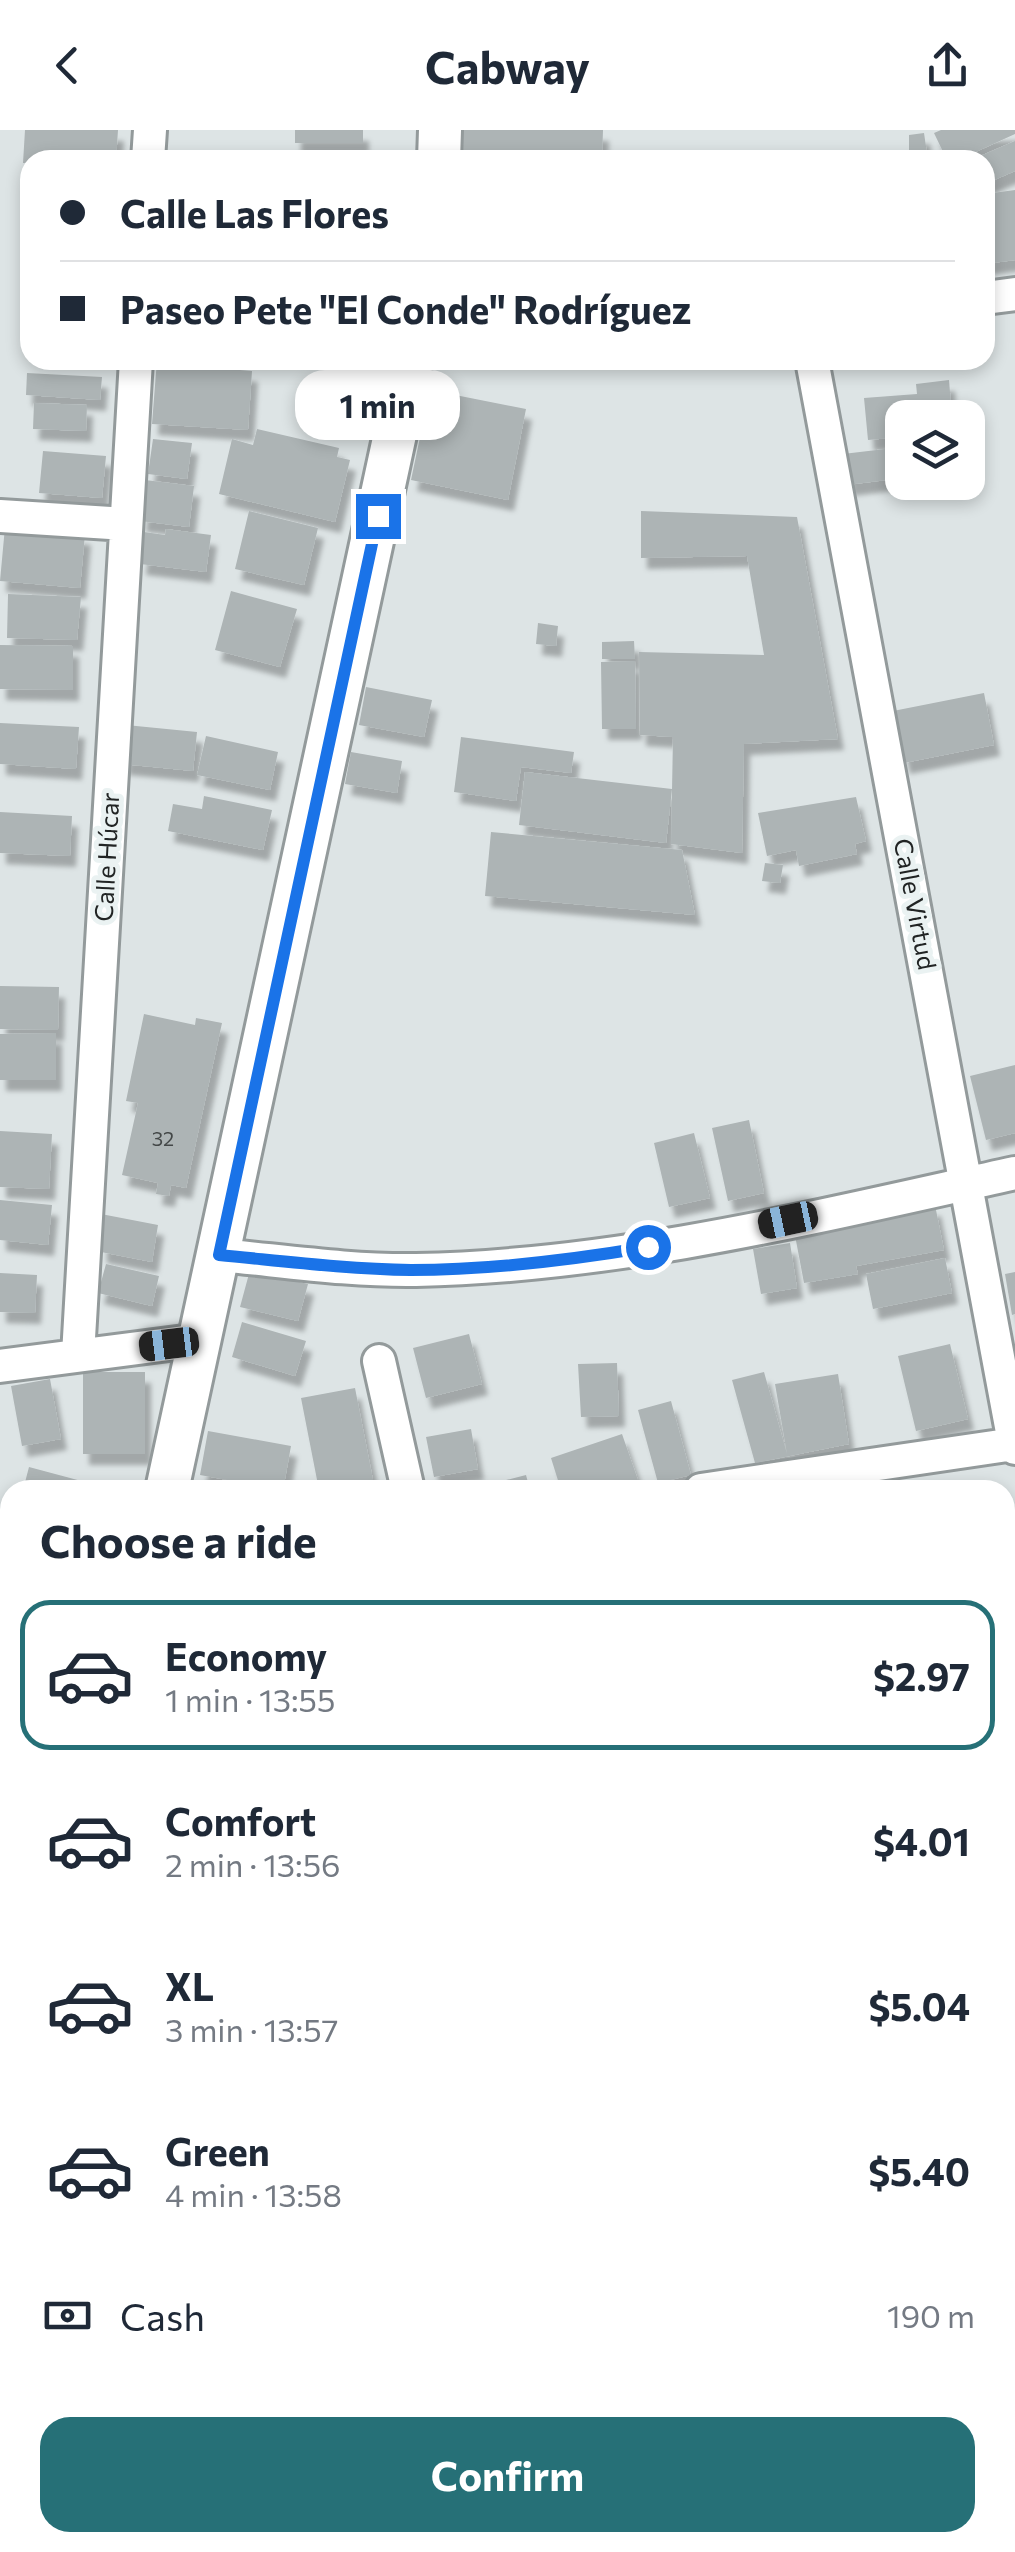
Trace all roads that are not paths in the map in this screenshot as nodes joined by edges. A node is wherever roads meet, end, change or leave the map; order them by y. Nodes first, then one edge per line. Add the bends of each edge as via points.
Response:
1 (135, 370) edge
2 (410, 370) edge
3 (814, 370) edge
4 (0, 516) edge
5 (126, 524) junction
6 (1015, 1173) edge
7 (968, 1184) junction
8 (219, 1255) junction
9 (200, 1340) junction
10 (78, 1354) junction
11 (379, 1361) dead end
12 (0, 1366) edge
13 (1015, 1446) edge
14 (168, 1480) edge
15 (406, 1480) edge
16 (772, 1480) edge

1 - 5 street, Calle Húcar
2 - 8 street
3 - 7 street, Calle Virtud
4 - 5 street
5 - 10 street, Calle Húcar
6 - 7 street
7 - 8 street via 704,1238 515,1263 413,1270
7 - 13 street, Calle Virtud
8 - 9 street
9 - 10 street
9 - 14 street
10 - 12 street
11 - 15 street
13 - 16 street

